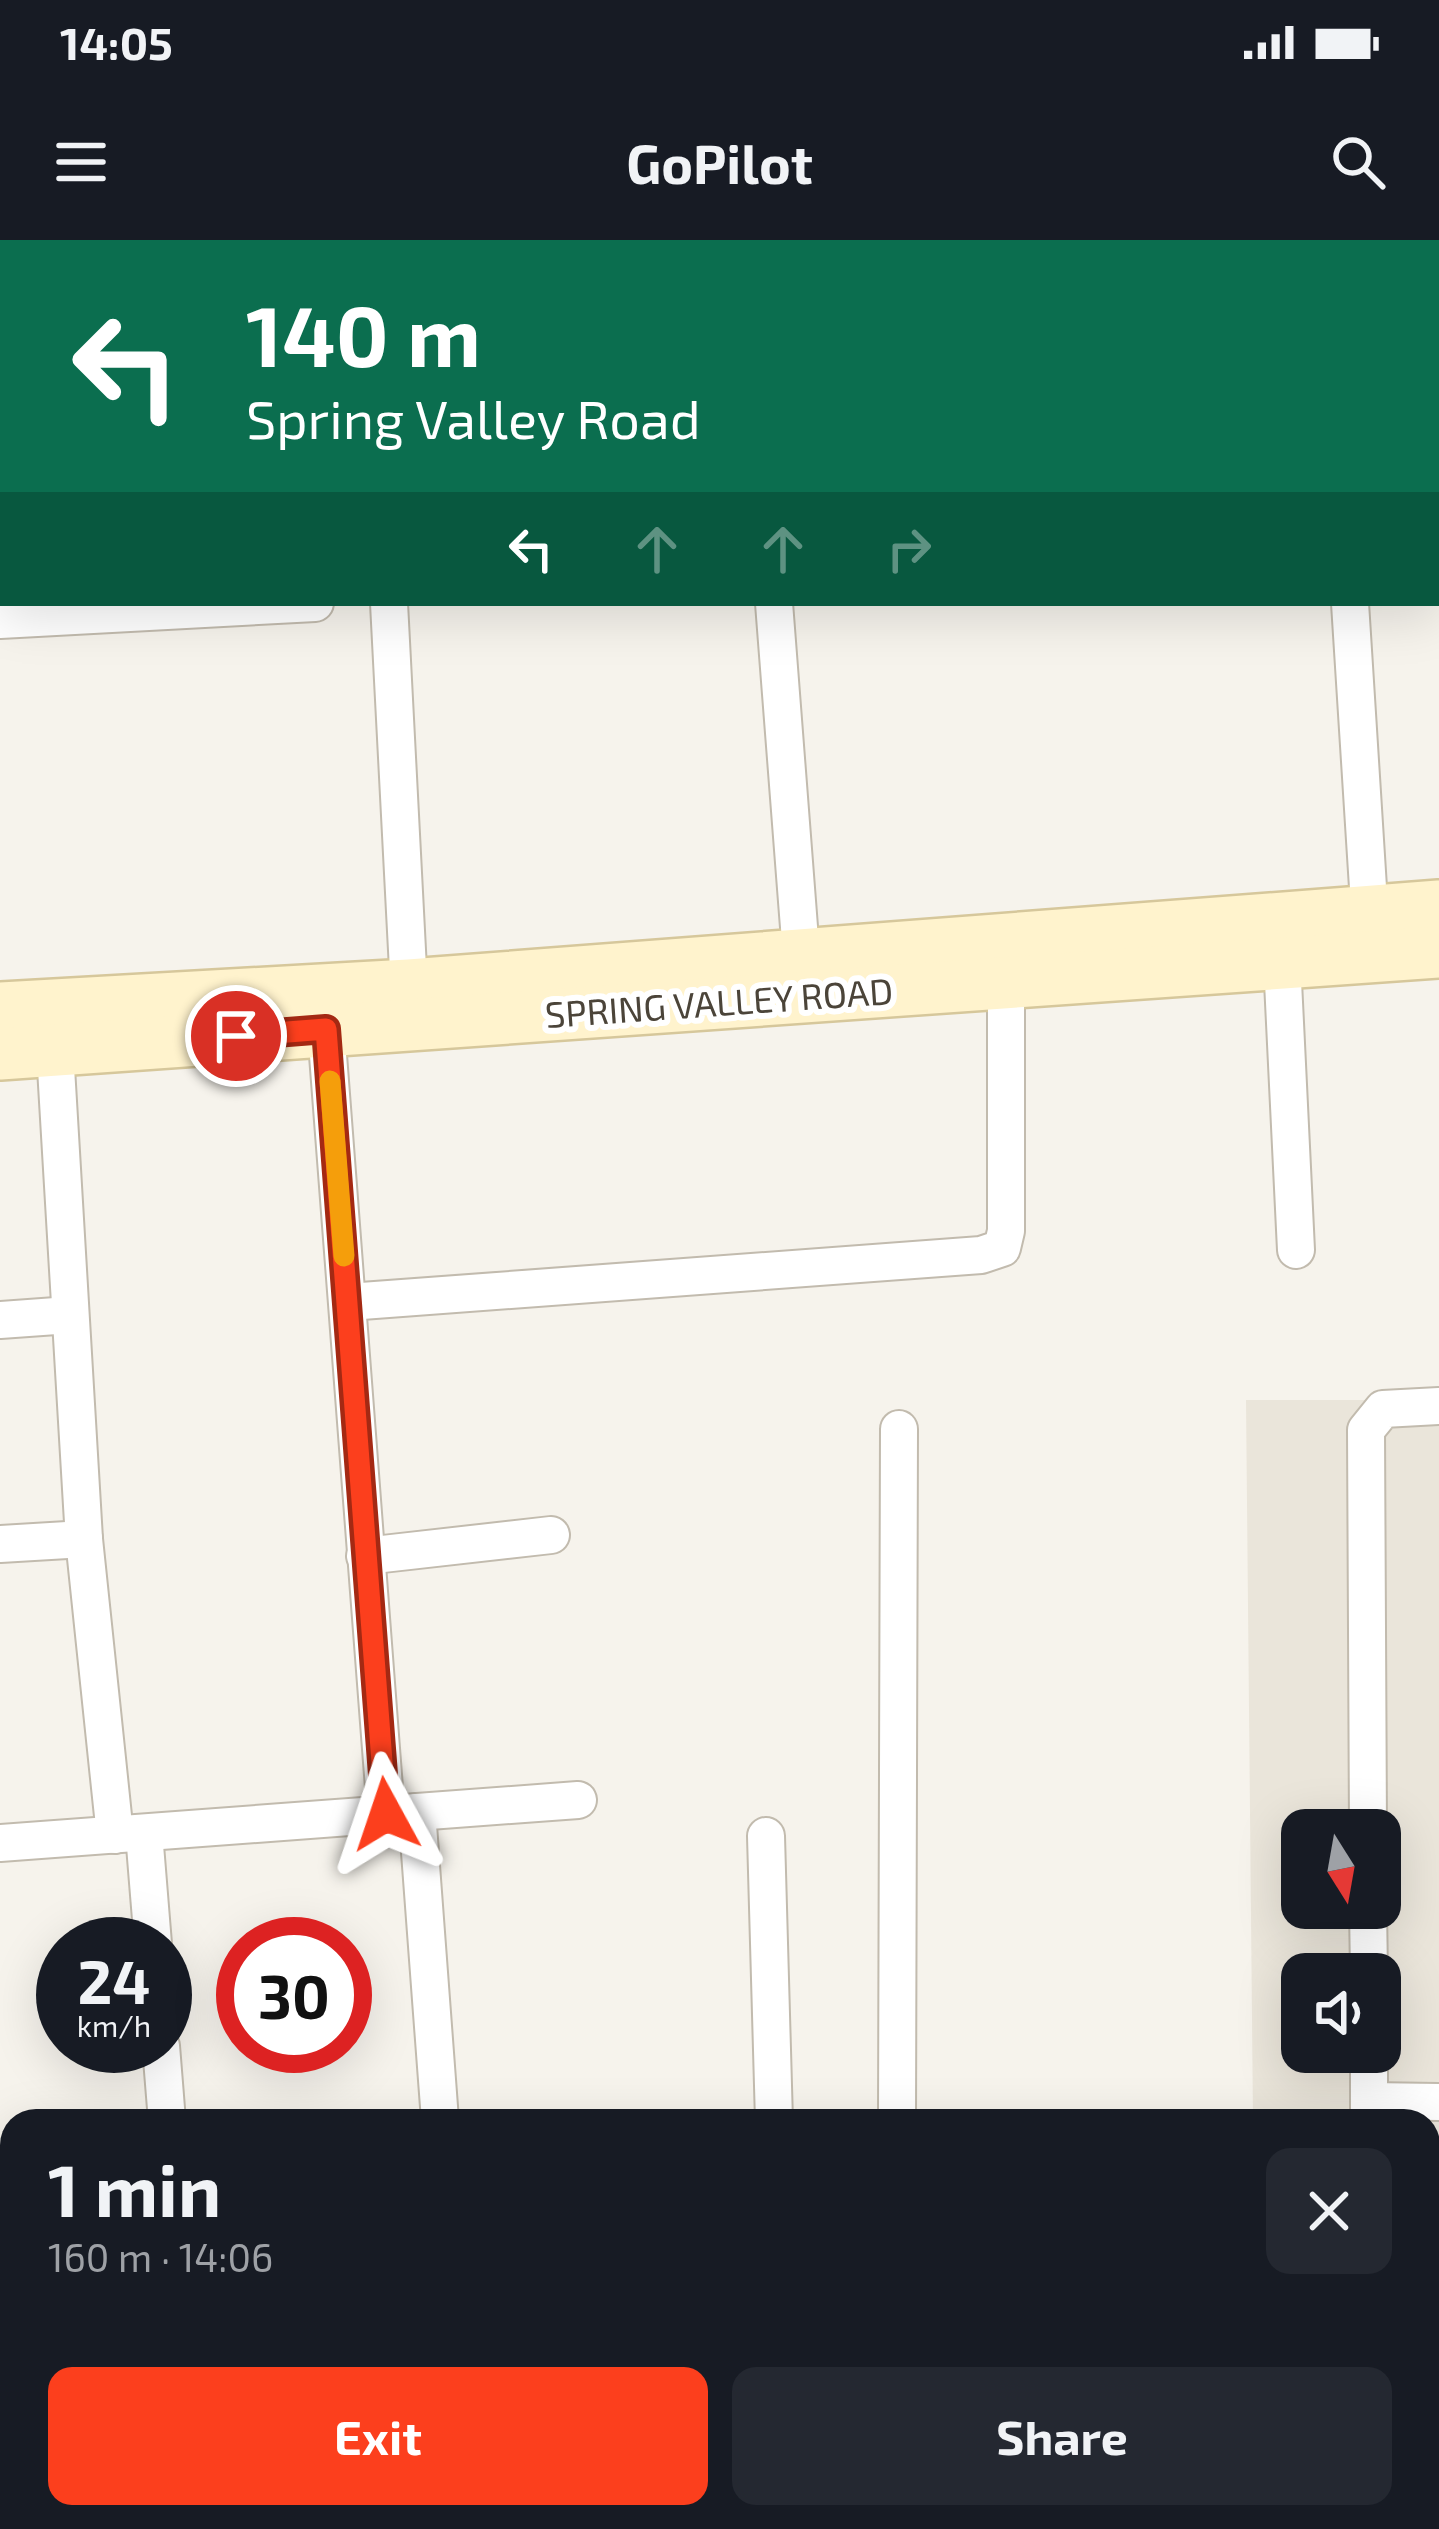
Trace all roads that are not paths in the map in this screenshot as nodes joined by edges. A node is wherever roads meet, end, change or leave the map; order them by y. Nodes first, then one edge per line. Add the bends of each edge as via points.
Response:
1 (233, 606) edge
2 (389, 606) edge
3 (774, 606) edge
4 (1350, 606) edge
5 (14, 614) edge
6 (1439, 906) edge
7 (1371, 935) junction
8 (1439, 952) edge
9 (801, 953) junction
10 (1282, 962) junction
11 (1006, 981) junction
12 (410, 1004) junction
13 (0, 1009) edge
14 (326, 1029) junction
15 (56, 1052) junction
16 (0, 1054) edge
17 (1296, 1250) dead end
18 (348, 1302) junction
19 (70, 1315) junction
20 (0, 1319) edge
21 (1439, 1406) edge
22 (899, 1429) dead end
23 (551, 1535) dead end
24 (84, 1539) junction
25 (0, 1544) edge
26 (365, 1556) junction
27 (578, 1800) dead end
28 (1368, 1809) edge
29 (402, 1813) junction
30 (129, 1834) junction
31 (766, 1836) dead end
32 (0, 1843) edge
33 (147, 1917) edge
34 (163, 2073) edge
35 (1369, 2073) edge
36 (1439, 2102) edge
37 (166, 2109) edge
38 (439, 2109) edge
39 (774, 2109) edge
40 (897, 2109) edge
41 (1369, 2109) edge
42 (1385, 2109) edge

1 - 5 street
2 - 12 street
3 - 9 street
4 - 7 street
6 - 7 street, SPRING VALLEY ROAD
7 - 8 street, SPRING VALLEY ROAD
7 - 9 street, SPRING VALLEY ROAD
7 - 10 street, SPRING VALLEY ROAD
9 - 12 street, SPRING VALLEY ROAD
10 - 11 street, SPRING VALLEY ROAD
10 - 17 street
11 - 12 street, SPRING VALLEY ROAD
11 - 18 street via 1002,1248
12 - 13 street, SPRING VALLEY ROAD
12 - 14 street, SPRING VALLEY ROAD
14 - 15 street, SPRING VALLEY ROAD
14 - 18 street
15 - 16 street, SPRING VALLEY ROAD
15 - 19 street
18 - 26 street
19 - 20 street
19 - 24 street
21 - 28 street via 1383,1409 1366,1430
22 - 40 street
23 - 26 street
24 - 25 street
24 - 30 street
26 - 29 street
27 - 29 street
29 - 30 street
29 - 38 street
30 - 32 street
30 - 33 street
31 - 39 street
34 - 37 street
35 - 41 street
36 - 42 street

